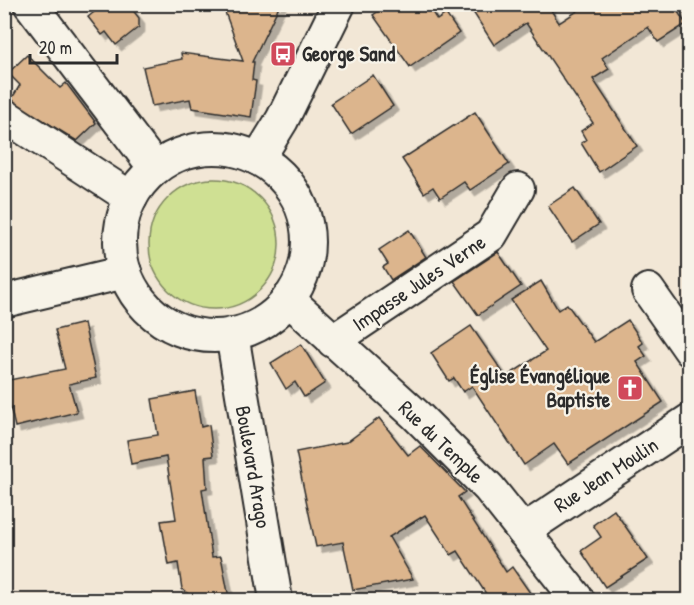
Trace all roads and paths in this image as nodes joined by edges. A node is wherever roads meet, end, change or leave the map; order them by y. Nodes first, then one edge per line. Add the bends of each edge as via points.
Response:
1 (30, 4) edge
2 (339, 4) edge
3 (4, 115) edge
4 (258, 159) junction
5 (155, 168) junction
6 (518, 189) dead end
7 (131, 198) junction
8 (125, 272) junction
9 (648, 291) dead end
10 (288, 299) junction
11 (4, 301) edge
12 (232, 334) junction
13 (333, 341) junction
14 (690, 350) edge
15 (690, 420) edge
16 (523, 531) junction
17 (276, 600) edge
18 (578, 600) edge

1 - 5 street
2 - 4 street via 282,120
3 - 7 street
4 - 5 street via 213,148 182,153
4 - 10 street via 284,179 305,222 307,254
5 - 7 street
6 - 13 street, Impasse Jules Verne via 491,235
7 - 8 street via 121,227
8 - 11 street
8 - 12 street via 141,301 167,323 198,334
9 - 14 street
10 - 12 street via 269,318
10 - 13 street, Rue du Temple
12 - 17 street, Boulevard Arago
13 - 16 street, Rue du Temple via 416,415 489,488
15 - 16 street, Rue Jean Moulin
16 - 18 street, Rue du Temple

